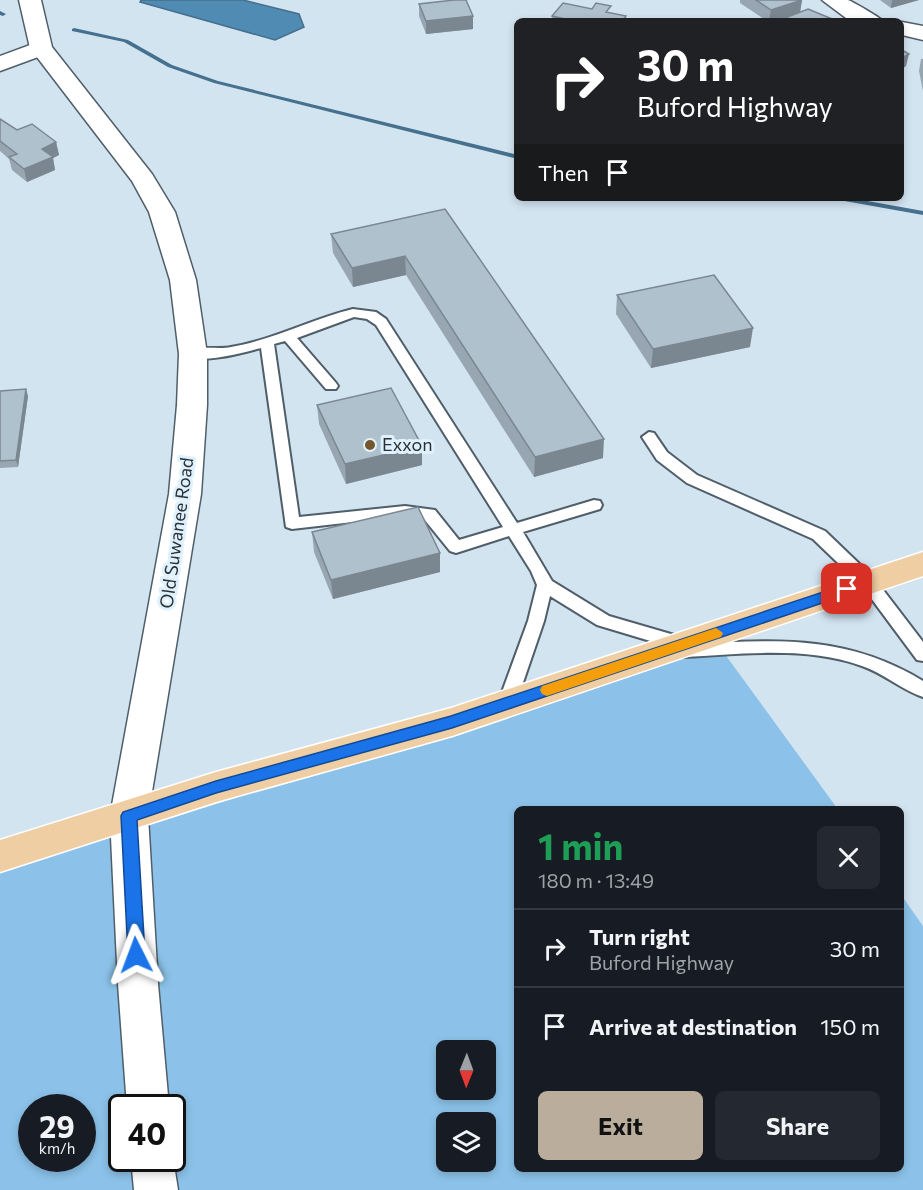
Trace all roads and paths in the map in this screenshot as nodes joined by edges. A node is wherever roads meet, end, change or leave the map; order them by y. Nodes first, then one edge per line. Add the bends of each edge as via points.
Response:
1 (30, 0) edge
2 (833, 0) edge
3 (862, 18) edge
4 (904, 29) edge
5 (923, 33) edge
6 (41, 48) junction
7 (0, 64) edge
8 (288, 336) junction
9 (267, 342) junction
10 (193, 354) junction
11 (332, 386) dead end
12 (649, 437) dead end
13 (594, 505) dead end
14 (513, 530) junction
15 (923, 564) edge
16 (867, 582) junction
17 (545, 585) junction
18 (671, 648) junction
19 (923, 656) edge
20 (923, 690) edge
21 (507, 703) junction
22 (129, 816) junction
23 (0, 856) edge
24 (147, 1094) edge
25 (154, 1172) edge
26 (156, 1190) edge

1 - 6 street, Old Suwanee Road
2 - 3 street
4 - 5 street
6 - 7 street
6 - 10 street, Old Suwanee Road via 143,178 162,212 183,279
8 - 9 lane
8 - 11 lane
8 - 14 lane via 353,313 371,315 381,322
9 - 10 lane via 231,352
9 - 14 lane via 292,523 405,511 429,514 456,547
10 - 22 street, Old Suwanee Road via 185,494
12 - 16 lane via 662,456 692,478 819,535
13 - 14 lane
14 - 17 lane
15 - 16 main road
16 - 18 main road
16 - 19 lane
17 - 18 lane via 603,621
17 - 21 lane
18 - 20 lane via 800,646 859,656
18 - 21 main road
21 - 22 main road
22 - 23 main road
22 - 24 street, Old Suwanee Road
25 - 26 street

